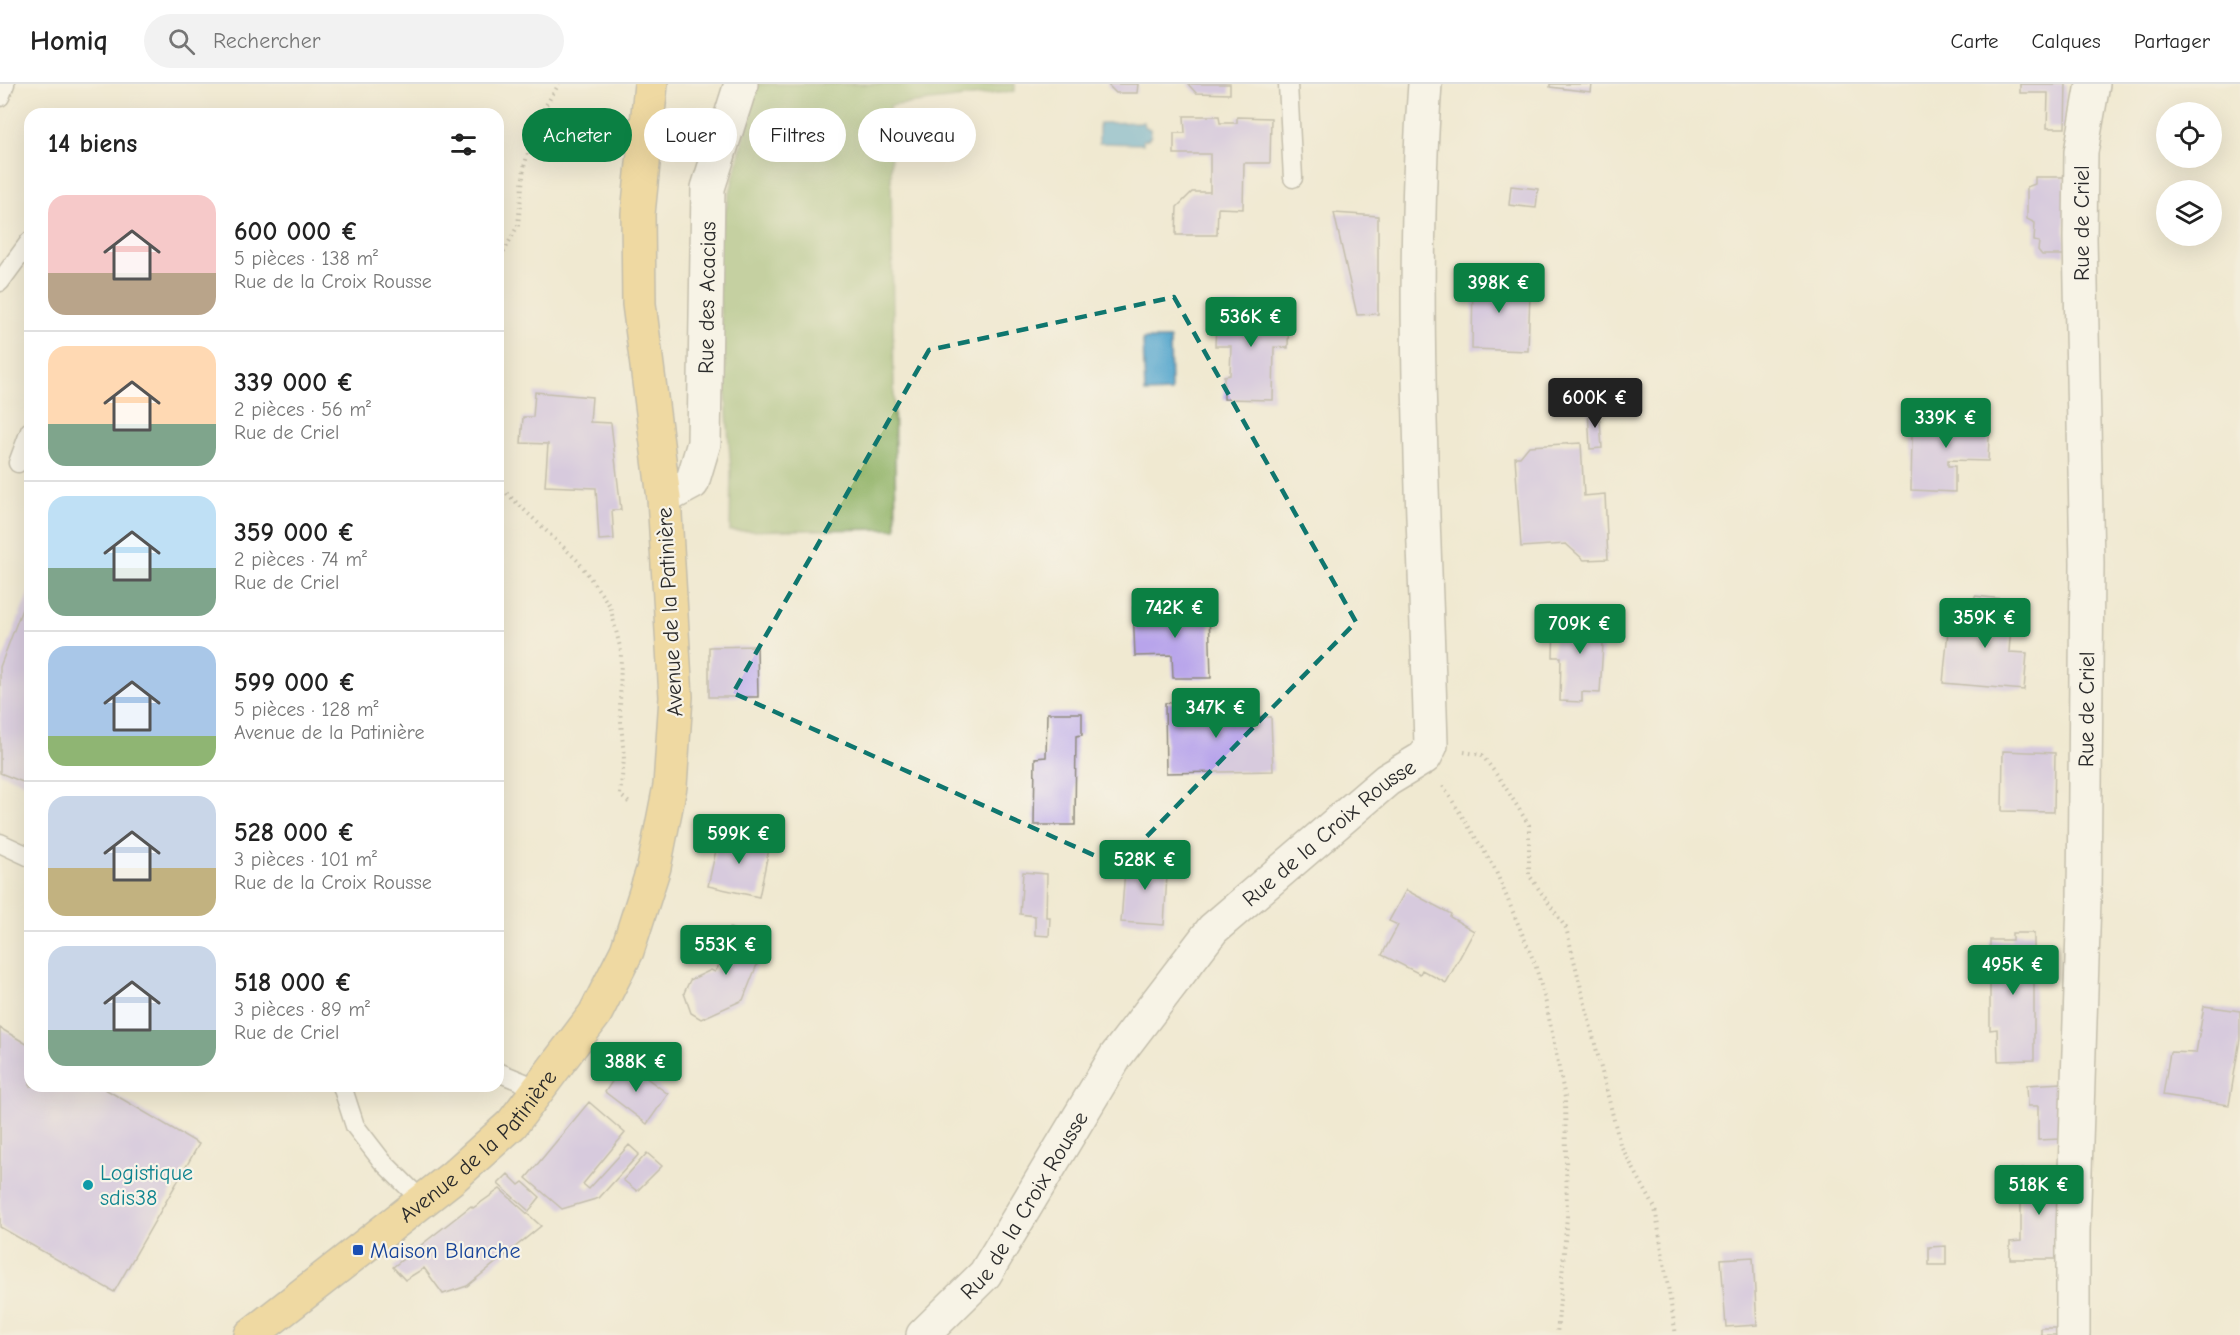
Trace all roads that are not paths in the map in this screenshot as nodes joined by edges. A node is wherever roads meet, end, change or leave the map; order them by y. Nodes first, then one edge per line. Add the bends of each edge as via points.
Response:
1 (5, 84) edge
2 (651, 84) edge
3 (741, 84) edge
4 (1288, 84) edge
5 (1425, 84) edge
6 (2093, 84) edge
7 (0, 97) edge
8 (1293, 178) dead end
9 (24, 249) edge
10 (0, 282) edge
11 (24, 447) edge
12 (18, 463) dead end
13 (664, 498) junction
14 (0, 843) edge
15 (24, 854) edge
16 (504, 1074) edge
17 (540, 1089) junction
18 (344, 1092) edge
19 (422, 1201) junction
20 (251, 1335) edge
21 (923, 1335) edge
22 (2073, 1335) edge

1 - 7 lane
2 - 13 main road, Avenue de la Patinière via 638,214 639,304
3 - 13 street, Rue des Acacias via 708,188 704,443 692,483
4 - 8 lane
5 - 21 street, Rue de la Croix Rousse via 1418,306 1428,751 1387,780 1213,929 1116,1056 985,1274
6 - 22 street, Rue de Criel via 2081,152 2087,575
9 - 10 lane
11 - 12 lane
13 - 17 main road, Avenue de la Patinière via 676,697 670,786 654,867 627,951 595,1014
14 - 15 lane
16 - 17 lane
17 - 19 main road, Avenue de la Patinière via 512,1124
18 - 19 lane via 355,1126 382,1161
19 - 20 main road, Avenue de la Patinière

